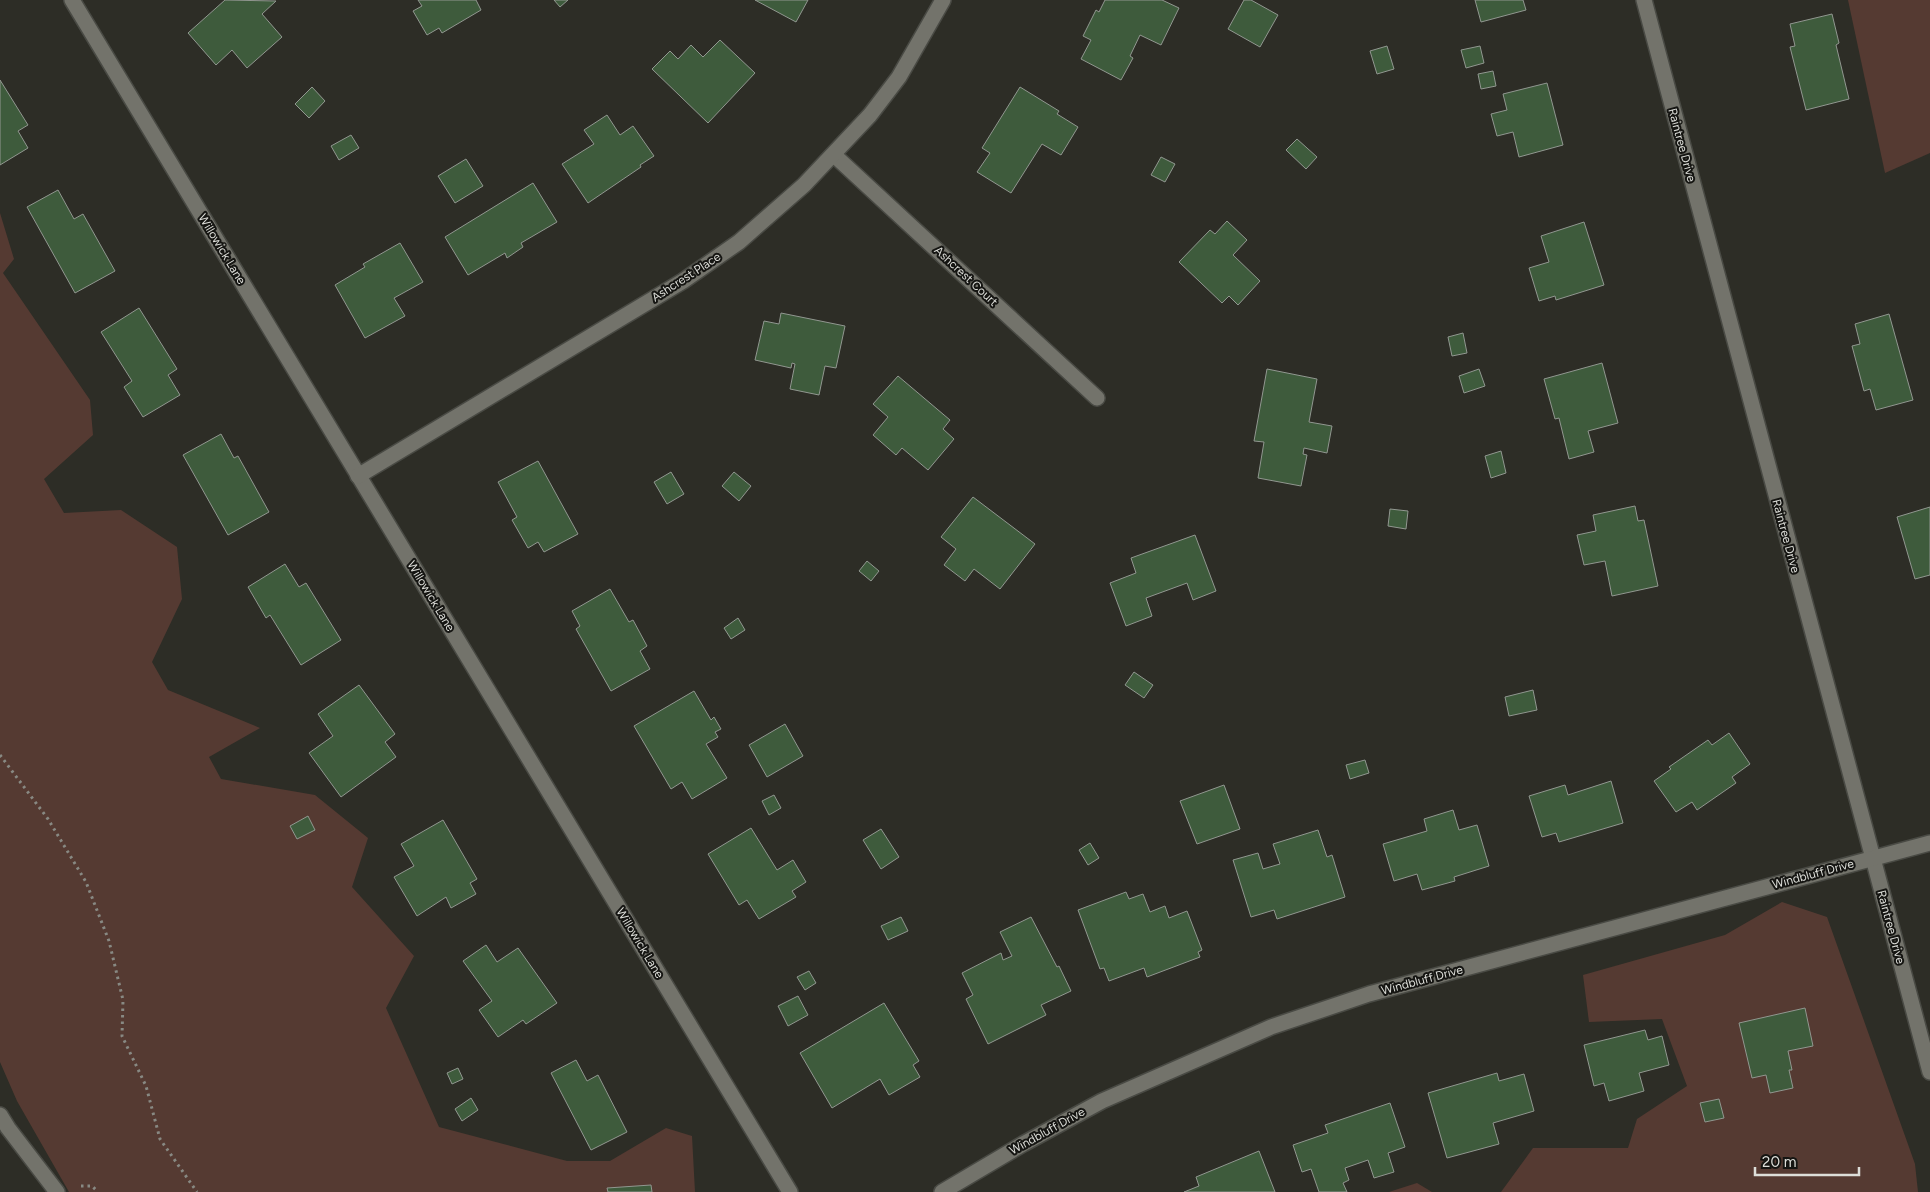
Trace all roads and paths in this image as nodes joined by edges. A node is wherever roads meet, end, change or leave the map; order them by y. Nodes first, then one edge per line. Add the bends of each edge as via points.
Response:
1 (72, 0) edge
2 (943, 0) edge
3 (1644, 0) edge
4 (834, 155) junction
5 (1097, 398) dead end
6 (358, 476) junction
7 (0, 755) edge
8 (1930, 843) edge
9 (1872, 858) junction
10 (1930, 1072) edge
11 (0, 1115) edge
12 (57, 1192) edge
13 (197, 1192) edge
14 (790, 1192) edge
15 (942, 1192) edge

1 - 6 street, Willowick Lane
2 - 4 street, Ashcrest Place via 899,77
3 - 9 street, Raintree Drive
4 - 5 street, Ashcrest Court
4 - 6 street, Ashcrest Place via 738,242 683,281
6 - 14 street, Willowick Lane
7 - 13 path via 48,819 86,882 109,941 123,1000 122,1036 146,1086 160,1139
8 - 9 street, Windbluff Drive
9 - 10 street, Raintree Drive
9 - 15 street, Windbluff Drive via 1369,994 1271,1027 1102,1101
11 - 12 street

